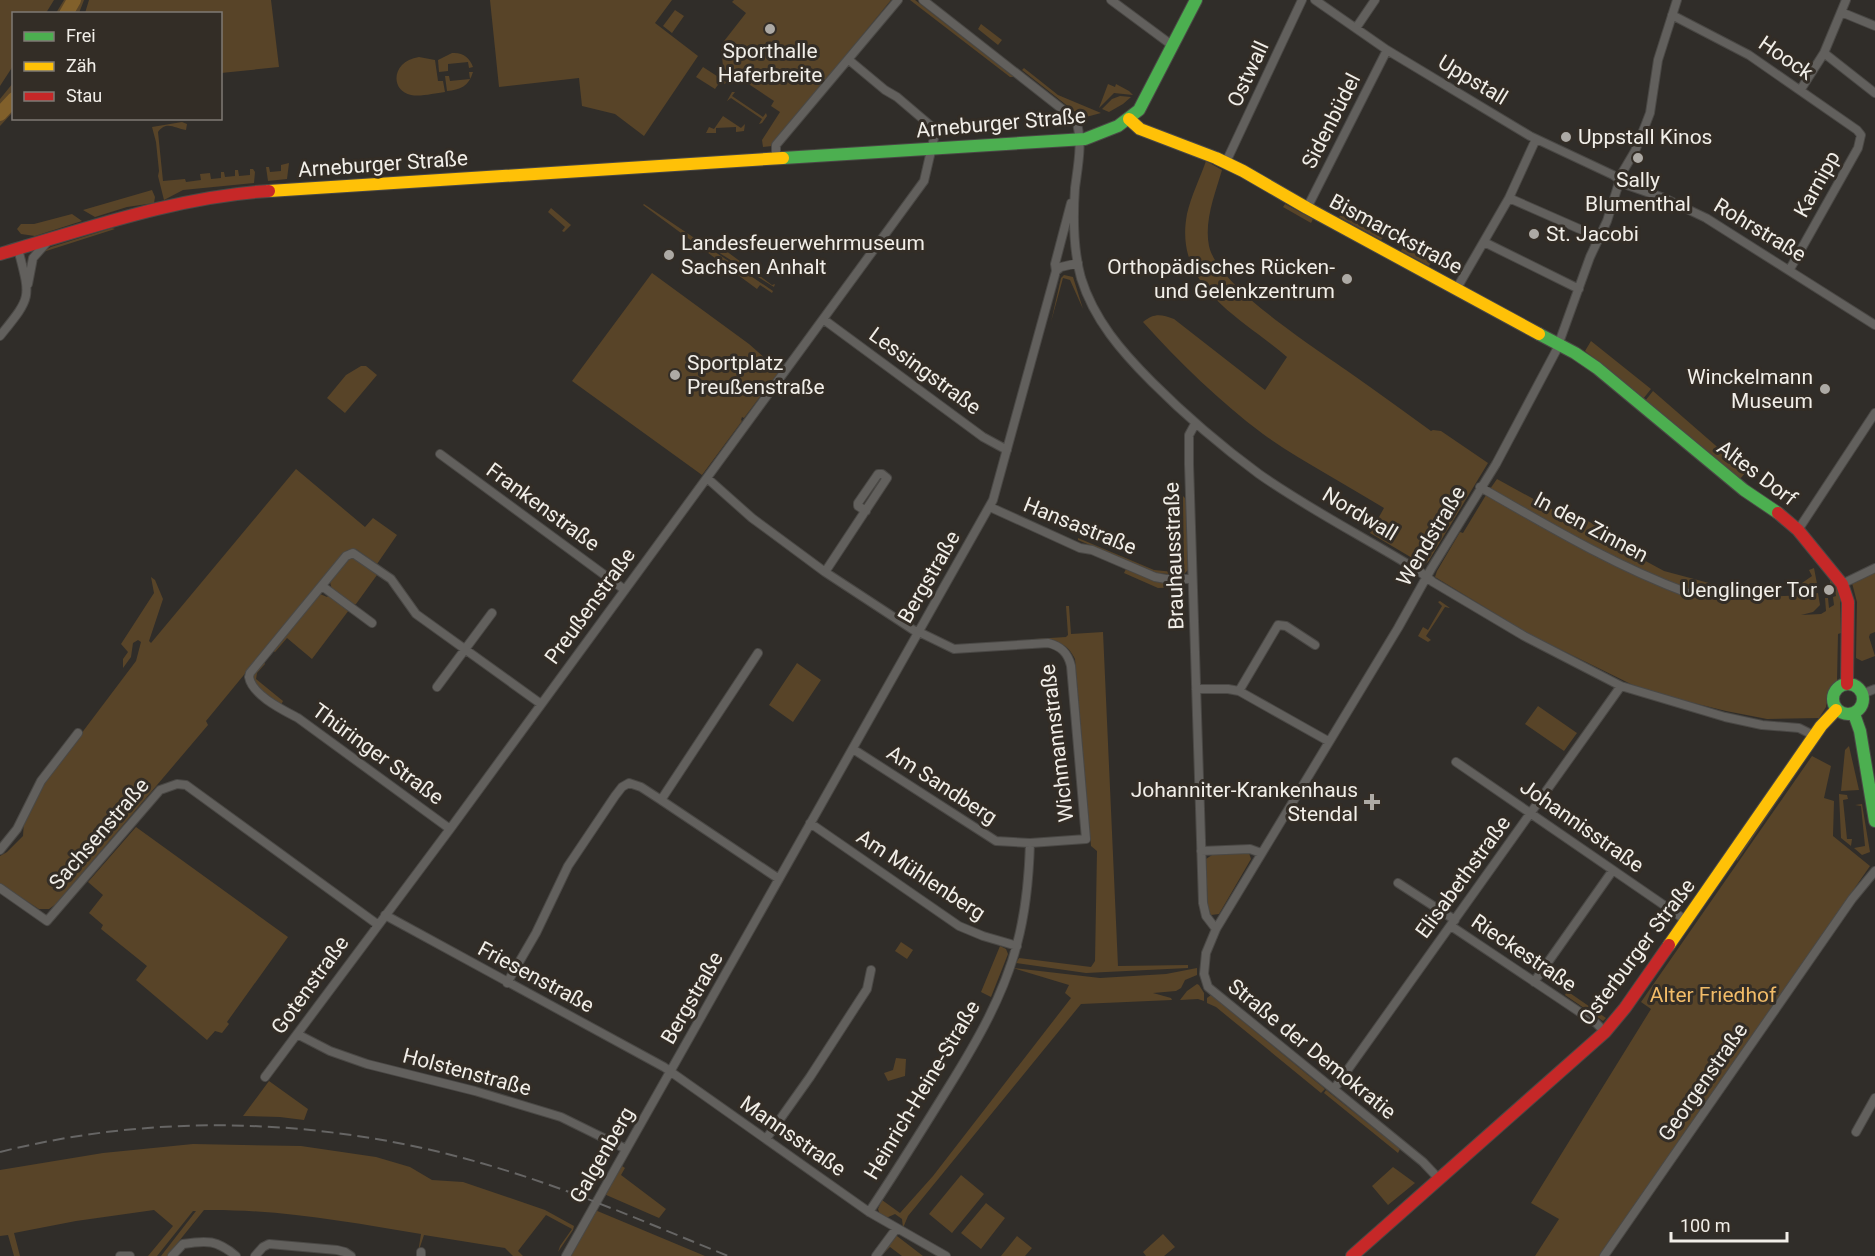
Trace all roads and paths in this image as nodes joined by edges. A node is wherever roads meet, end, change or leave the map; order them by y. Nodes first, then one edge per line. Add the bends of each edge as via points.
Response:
1 (898, 0) edge
2 (923, 0) edge
3 (1111, 0) edge
4 (1196, 0) edge
5 (1302, 0) edge
6 (1315, 0) edge
7 (1375, 0) edge
8 (1677, 0) edge
9 (1846, 0) edge
10 (1841, 12) junction
11 (1672, 15) junction
12 (1875, 26) edge
13 (1356, 28) junction
14 (1173, 46) junction
15 (1387, 50) junction
16 (1824, 53) junction
17 (849, 60) junction
18 (1801, 89) junction
19 (1875, 93) edge
20 (1129, 119) junction
21 (1533, 138) junction
22 (1080, 140) junction
23 (932, 148) junction
24 (1858, 148) joint
25 (776, 158) junction
26 (1221, 160) junction
27 (1620, 180) junction
28 (1075, 197) junction
29 (1509, 198) junction
30 (1307, 208) junction
31 (1600, 238) junction
32 (48, 241) junction
33 (1484, 242) junction
34 (18, 249) junction
35 (0, 254) edge
36 (1078, 262) junction
37 (1790, 269) junction
38 (1056, 271) junction
39 (28, 285) junction
40 (1457, 288) junction
41 (1579, 289) junction
42 (823, 319) junction
43 (1875, 325) edge
44 (0, 336) edge
45 (1558, 344) junction
46 (1875, 413) edge
47 (1195, 424) junction
48 (1007, 450) junction
49 (440, 454) dead end
50 (707, 478) junction
51 (1480, 487) junction
52 (990, 507) junction
53 (866, 511) dead end
54 (1798, 530) junction
55 (1875, 568) edge
56 (825, 572) junction
57 (1426, 577) junction
58 (1192, 579) junction
59 (1842, 584) junction
60 (321, 586) junction
61 (625, 590) junction
62 (1688, 593) dead end
63 (492, 613) dead end
64 (372, 623) dead end
65 (918, 633) junction
66 (1315, 645) dead end
67 (465, 650) junction
68 (758, 653) dead end
69 (1846, 684) junction
70 (1621, 686) junction
71 (437, 687) dead end
72 (1196, 689) junction
73 (1875, 689) edge
74 (1239, 691) junction
75 (1862, 694) junction
76 (541, 704) junction
77 (1836, 710) junction
78 (1854, 714) junction
79 (78, 733) dead end
80 (1815, 736) junction
81 (1328, 741) junction
82 (853, 749) junction
83 (1456, 762) dead end
84 (661, 800) junction
85 (1532, 813) junction
86 (1875, 821) edge
87 (810, 823) junction
88 (450, 829) junction
89 (1086, 839) joint
90 (1030, 843) junction
91 (0, 850) edge
92 (1201, 851) junction
93 (1261, 854) junction
94 (1613, 870) junction
95 (1875, 871) edge
96 (780, 879) junction
97 (1398, 883) dead end
98 (0, 888) edge
99 (385, 915) junction
100 (1687, 921) junction
101 (1453, 923) junction
102 (377, 924) junction
103 (1216, 929) junction
104 (1017, 945) junction
105 (871, 970) dead end
106 (507, 982) junction
107 (1534, 982) junction
108 (1605, 1032) junction
109 (297, 1034) junction
110 (671, 1071) junction
111 (265, 1077) dead end
112 (1334, 1089) junction
113 (1875, 1098) edge
114 (1856, 1132) dead end
115 (766, 1139) junction
116 (626, 1149) junction
117 (1439, 1179) junction
118 (869, 1212) junction
119 (896, 1229) junction
120 (120, 1256) edge
121 (130, 1256) edge
122 (172, 1256) edge
123 (236, 1256) edge
124 (255, 1256) edge
125 (351, 1256) edge
126 (566, 1256) edge
127 (876, 1256) edge
128 (946, 1256) edge
129 (1352, 1256) edge
130 (1604, 1256) edge

1 - 17 street
2 - 22 street via 1071,114 1077,121
3 - 14 street
4 - 14 main road
5 - 26 street, Ostwall
6 - 13 street, Uppstall
7 - 13 street
8 - 11 street, Wendstraße
9 - 10 street
10 - 12 street
10 - 16 street
11 - 18 street, Hoock via 1749,55
11 - 27 street, Wendstraße via 1648,120
13 - 15 street, Uppstall
14 - 20 main road via 1145,100
15 - 21 street, Uppstall
15 - 30 street, Sidenbüdel
16 - 18 street
16 - 19 street
17 - 23 street via 931,126
17 - 25 street via 776,145
18 - 24 street, Hoock via 1860,132
20 - 22 main road, Arneburger Straße
20 - 26 main road via 1140,129
21 - 27 street, Uppstall
21 - 29 street
22 - 23 main road, Arneburger Straße
22 - 28 street, Nordwall
23 - 25 main road, Arneburger Straße
23 - 42 street, Preußenstraße via 924,181
24 - 37 street, Karnipp
25 - 32 main road, Arneburger Straße via 262,192 184,203
26 - 30 main road, Bismarckstraße
27 - 31 street, Wendstraße
27 - 37 street, Rohrstraße via 1698,214
28 - 36 street, Nordwall
28 - 38 street, Bergstraße
29 - 31 street
29 - 33 street
30 - 40 main road, Bismarckstraße
31 - 41 street, Wendstraße
32 - 34 main road, Arneburger Straße
32 - 39 street via 33,258
33 - 40 street
33 - 41 street
34 - 35 main road, Arneburger Straße
34 - 39 street
36 - 38 street
36 - 47 street, Nordwall via 1088,298 1112,339
37 - 43 street, Rohrstraße
38 - 48 street, Bergstraße
39 - 44 street via 25,303
40 - 45 main road, Bismarckstraße
41 - 45 street, Wendstraße
42 - 48 street, Lessingstraße via 983,437
42 - 50 street, Preußenstraße
45 - 51 street, Wendstraße
45 - 54 main road, Altes Dorf via 1589,362
46 - 54 street
47 - 57 street, Nordwall via 1268,480
47 - 58 street, Brauhausstraße via 1189,435
48 - 52 street, Bergstraße
49 - 61 street, Frankenstraße
50 - 56 street via 752,518
50 - 61 street, Preußenstraße
51 - 57 street, Wendstraße
51 - 62 street, In den Zinnen via 1577,543
52 - 58 street, Hansastraße via 1155,577
52 - 65 street, Bergstraße
53 - 56 street
54 - 59 main road, Altes Dorf
55 - 59 street
56 - 65 street
57 - 70 street, Nordwall via 1524,636
57 - 81 street, Wendstraße
58 - 72 street, Brauhausstraße
59 - 69 main road, Altes Dorf via 1848,607
60 - 64 street
60 - 67 street via 346,556 354,553 391,579 416,614
60 - 88 street, Thüringer Straße via 250,673 253,688
61 - 76 street, Preußenstraße
63 - 67 street
65 - 82 street, Bergstraße
65 - 89 street, Wichmannstraße via 954,649 1048,644 1066,652 1071,666
66 - 74 street via 1286,626 1278,626
67 - 71 street
67 - 76 street
68 - 84 street
69 - 75 main road via 1855,685
69 - 77 main road via 1833,696
70 - 80 street, Nordwall via 1725,717 1799,728
70 - 85 street, Elisabethstraße
72 - 74 street
72 - 92 street, Brauhausstraße
73 - 75 street
74 - 81 street
75 - 78 main road via 1863,703
76 - 88 street, Preußenstraße
77 - 78 main road
77 - 80 main road, Osterburger Straße
78 - 86 main road
79 - 91 street via 41,781 17,829
80 - 100 main road, Osterburger Straße
81 - 93 street, Wendstraße
82 - 87 street, Bergstraße
82 - 90 street, Am Sandberg via 990,838
83 - 85 street, Johannisstraße
84 - 96 street
84 - 106 street via 634,784 622,787 568,867
85 - 94 street, Johannisstraße
85 - 101 street, Elisabethstraße
87 - 96 street, Bergstraße
87 - 104 street, Am Mühlenberg via 948,919 971,932
88 - 99 street, Preußenstraße
89 - 90 street, Am Sandberg
90 - 104 street, Heinrich-Heine-Straße via 1025,908
92 - 93 street via 1250,849
92 - 103 street, Brauhausstraße via 1203,903
93 - 103 street, Wendstraße
94 - 100 street, Johannisstraße
94 - 107 street
95 - 130 street, Georgenstraße
96 - 110 street, Bergstraße
97 - 101 street, Rieckestraße
98 - 102 street, Sachsenstraße via 47,921 160,790 177,783 186,785
99 - 102 street, Gotenstraße
99 - 106 street, Friesenstraße
100 - 108 main road, Osterburger Straße
101 - 107 street, Rieckestraße
101 - 112 street, Elisabethstraße
102 - 109 street, Gotenstraße
103 - 112 street, Straße der Demokratie via 1206,953 1205,983
104 - 118 street, Heinrich-Heine-Straße via 974,1046
105 - 115 street via 867,989
106 - 110 street, Friesenstraße
107 - 108 street, Rieckestraße
108 - 117 main road, Osterburger Straße
109 - 111 street, Gotenstraße
109 - 116 street, Holstenstraße via 367,1064 561,1117
110 - 115 street, Mannsstraße
110 - 116 street, Galgenberg
112 - 117 street, Straße der Demokratie
113 - 114 street
115 - 118 street, Mannsstraße
116 - 126 street, Galgenberg
117 - 129 main road, Osterburger Straße
118 - 119 street, Mannsstraße
119 - 127 street
119 - 128 street, Mannsstraße
120 - 121 street
122 - 123 street via 183,1244 211,1242 223,1245
124 - 125 street via 269,1244 337,1250

